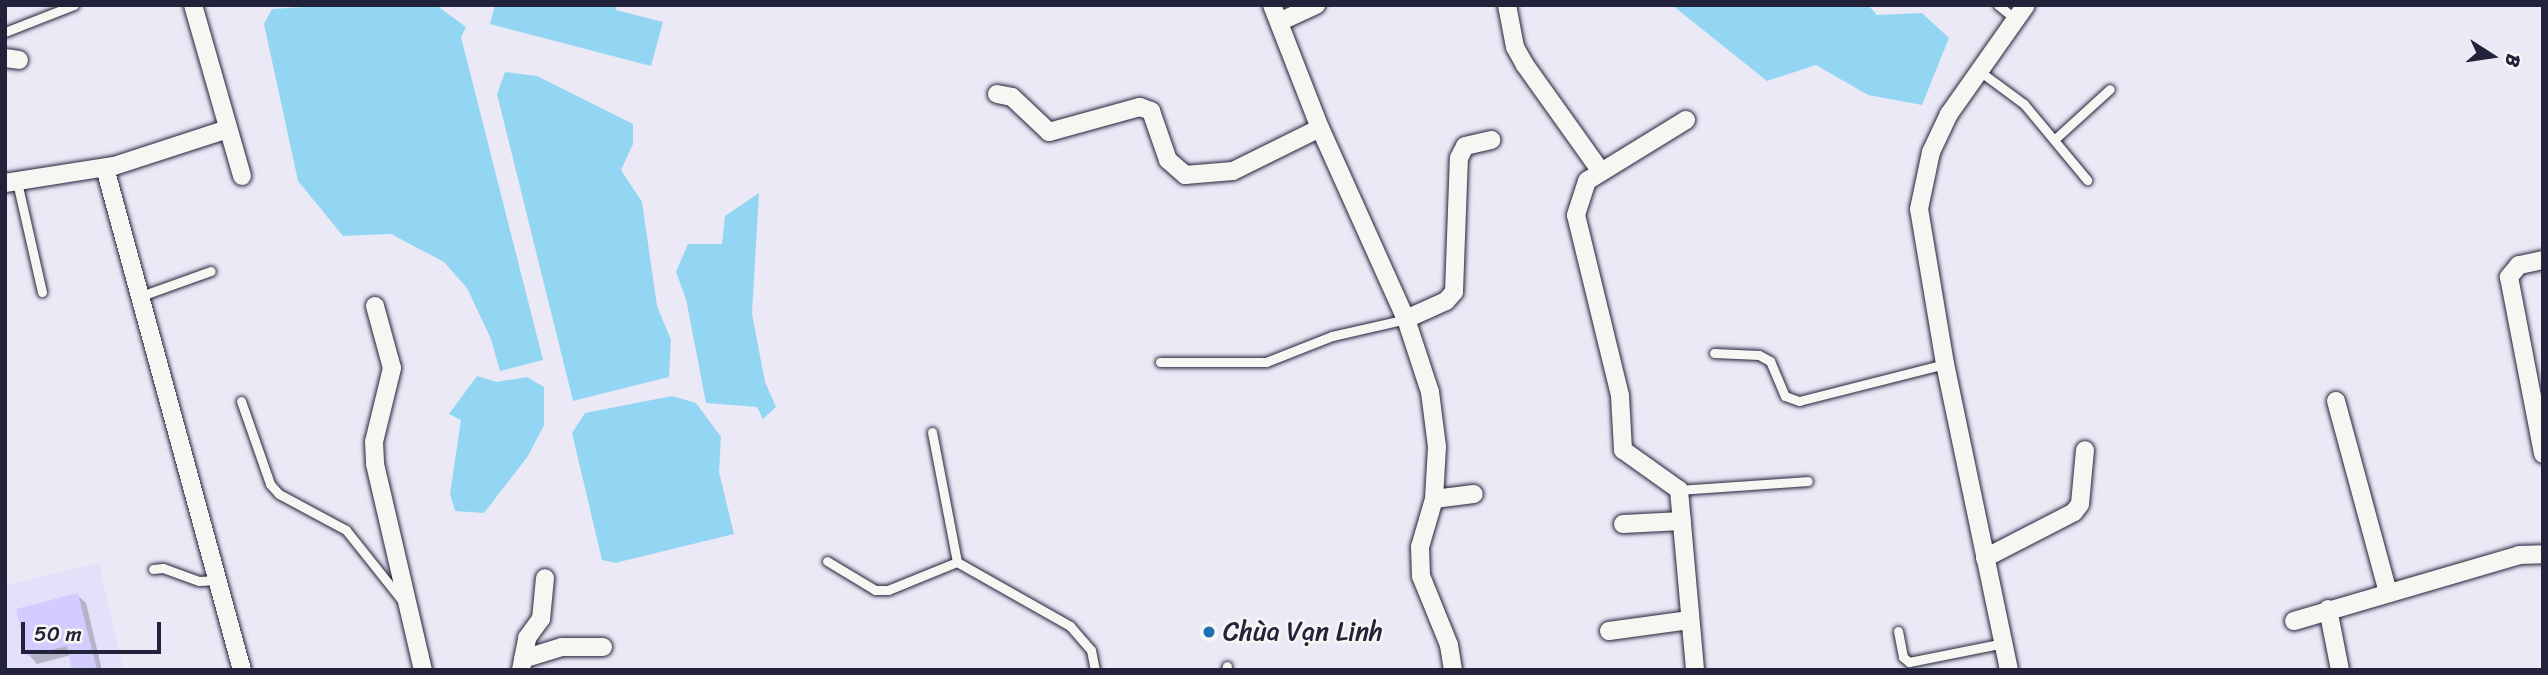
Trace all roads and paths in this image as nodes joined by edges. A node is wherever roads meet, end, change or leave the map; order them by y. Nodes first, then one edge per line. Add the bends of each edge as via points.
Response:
1 (74, 5) edge
2 (192, 5) edge
3 (1316, 5) edge
4 (1507, 5) edge
5 (1998, 5) edge
6 (2021, 12) edge
7 (1275, 14) edge
8 (5, 32) edge
9 (1978, 70) junction
10 (2110, 89) dead end
11 (997, 94) dead end
12 (1686, 120) dead end
13 (1320, 128) junction
14 (228, 129) junction
15 (2055, 139) junction
16 (1491, 140) dead end
17 (105, 168) junction
18 (1600, 170) junction
19 (242, 176) dead end
20 (2087, 180) dead end
21 (11, 183) edge
22 (2543, 260) edge
23 (211, 271) dead end
24 (42, 292) dead end
25 (142, 296) junction
26 (375, 306) dead end
27 (1406, 319) junction
28 (1714, 353) dead end
29 (1160, 362) dead end
30 (1945, 364) junction
31 (241, 401) dead end
32 (2336, 401) dead end
33 (932, 432) dead end
34 (2085, 450) dead end
35 (2543, 454) edge
36 (1808, 481) dead end
37 (1679, 490) junction
38 (1474, 494) dead end
39 (1434, 499) junction
40 (1682, 521) junction
41 (1623, 524) dead end
42 (2543, 554) edge
43 (1985, 558) junction
44 (827, 561) dead end
45 (957, 562) junction
46 (153, 569) dead end
47 (545, 578) dead end
48 (219, 580) junction
49 (2388, 592) junction
50 (404, 603) junction
51 (2328, 610) junction
52 (1689, 620) junction
53 (2294, 621) dead end
54 (1609, 631) dead end
55 (1898, 631) dead end
56 (2004, 643) junction
57 (603, 647) dead end
58 (522, 664) edge
59 (242, 670) edge
60 (423, 670) edge
61 (1095, 670) edge
62 (1453, 670) edge
63 (1695, 670) edge
64 (2009, 670) edge
65 (2340, 670) edge

1 - 8 lane
2 - 14 street
3 - 7 street
4 - 18 street via 1515,47 1525,65
5 - 6 lane
6 - 9 street
7 - 13 street
9 - 15 lane via 2024,104
9 - 30 street via 1931,152 1919,209
10 - 15 lane
11 - 13 street via 1012,97 1049,132 1140,107 1151,111 1168,160 1185,175 1233,171
12 - 18 street
13 - 27 street
14 - 17 street
14 - 19 street
15 - 20 lane
16 - 27 street via 1465,146 1460,158 1454,292 1446,301
17 - 21 street
17 - 25 street
18 - 37 street via 1580,194 1576,215 1620,396 1623,450
21 - 24 lane
22 - 35 street via 2519,265 2508,277
23 - 25 lane
25 - 48 street
26 - 50 street via 392,368 374,442 375,464 402,570
27 - 29 lane via 1332,336 1266,362
27 - 39 street via 1430,391 1437,447
28 - 30 lane via 1759,355 1770,361 1785,396 1799,401
30 - 43 street
31 - 50 lane via 270,484 279,495 346,530
32 - 49 street
33 - 45 lane
34 - 43 street via 2080,504 2074,512
36 - 37 lane
37 - 40 street
38 - 39 street
39 - 62 street via 1420,547 1421,576 1449,645
40 - 41 street
40 - 52 street
42 - 49 street via 2519,555
43 - 56 street
44 - 45 lane via 875,590 888,590
45 - 61 lane via 1070,626 1091,650
46 - 48 lane via 199,581
47 - 58 street via 541,619 527,638
48 - 59 street
49 - 51 street
50 - 60 street
51 - 53 street
51 - 65 street
52 - 54 street
52 - 63 street
55 - 56 lane via 1903,657 1909,662
56 - 64 street
57 - 58 street via 562,648

